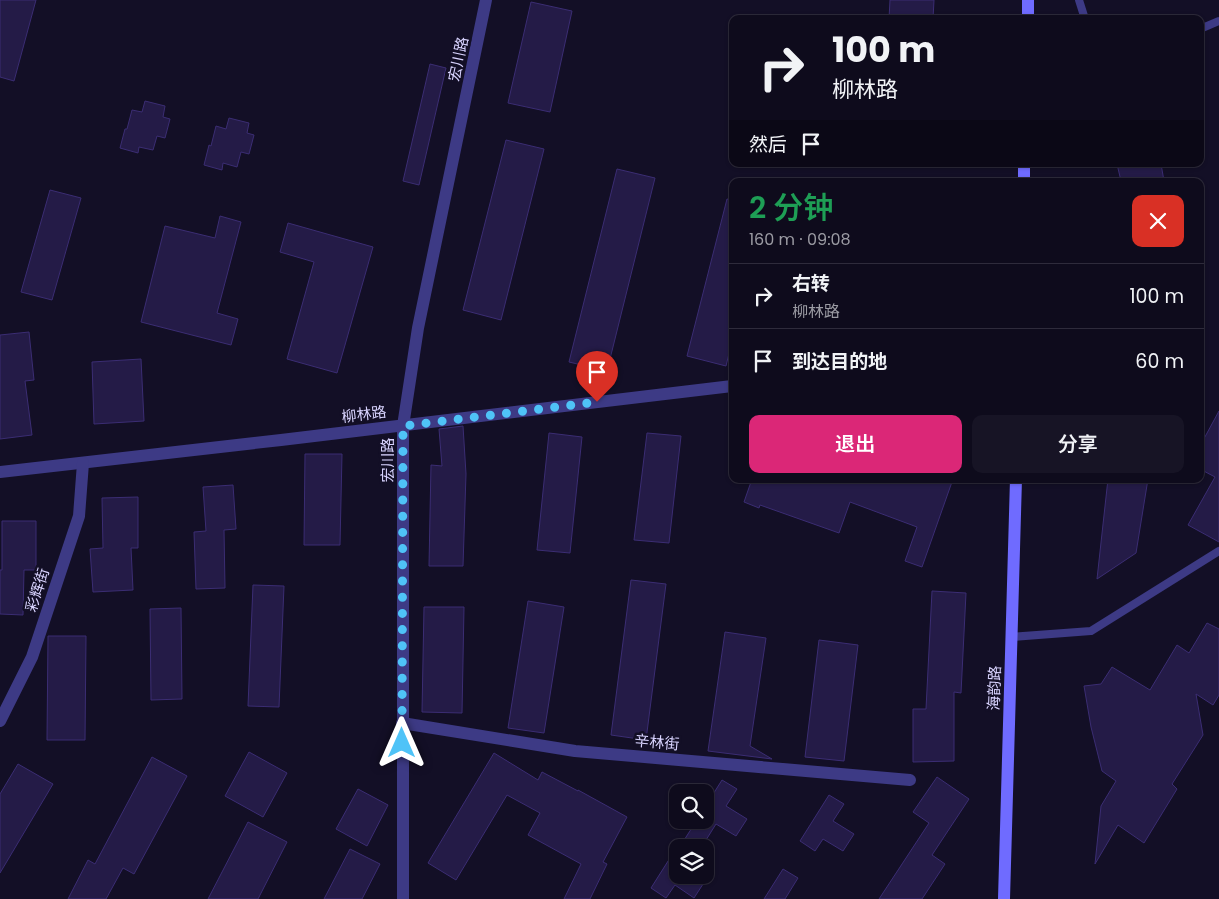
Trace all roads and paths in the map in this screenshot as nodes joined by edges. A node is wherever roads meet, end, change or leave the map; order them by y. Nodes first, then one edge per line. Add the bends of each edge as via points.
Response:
1 (486, 0) edge
2 (1028, 0) edge
3 (1079, 0) edge
4 (1028, 15) edge
5 (1084, 15) edge
6 (1219, 21) edge
7 (1204, 27) edge
8 (729, 386) edge
9 (403, 426) junction
10 (83, 463) junction
11 (0, 472) edge
12 (1016, 483) edge
13 (1219, 551) edge
14 (1011, 637) junction
15 (0, 721) edge
16 (402, 723) junction
17 (910, 780) dead end
18 (403, 899) edge
19 (1004, 899) edge

1 - 9 street, 宏川路 via 418,328
2 - 4 street
3 - 5 lane
6 - 7 lane
8 - 9 street, 柳林路
9 - 10 street, 柳林路
9 - 16 street, 宏川路
10 - 11 street, 柳林路
10 - 15 street, 彩辉街 via 79,516 32,657
12 - 14 street, 海韵路
13 - 14 lane via 1091,631
14 - 19 street, 海韵路
16 - 17 street, 辛林街 via 575,751
16 - 18 street, 宏川路

